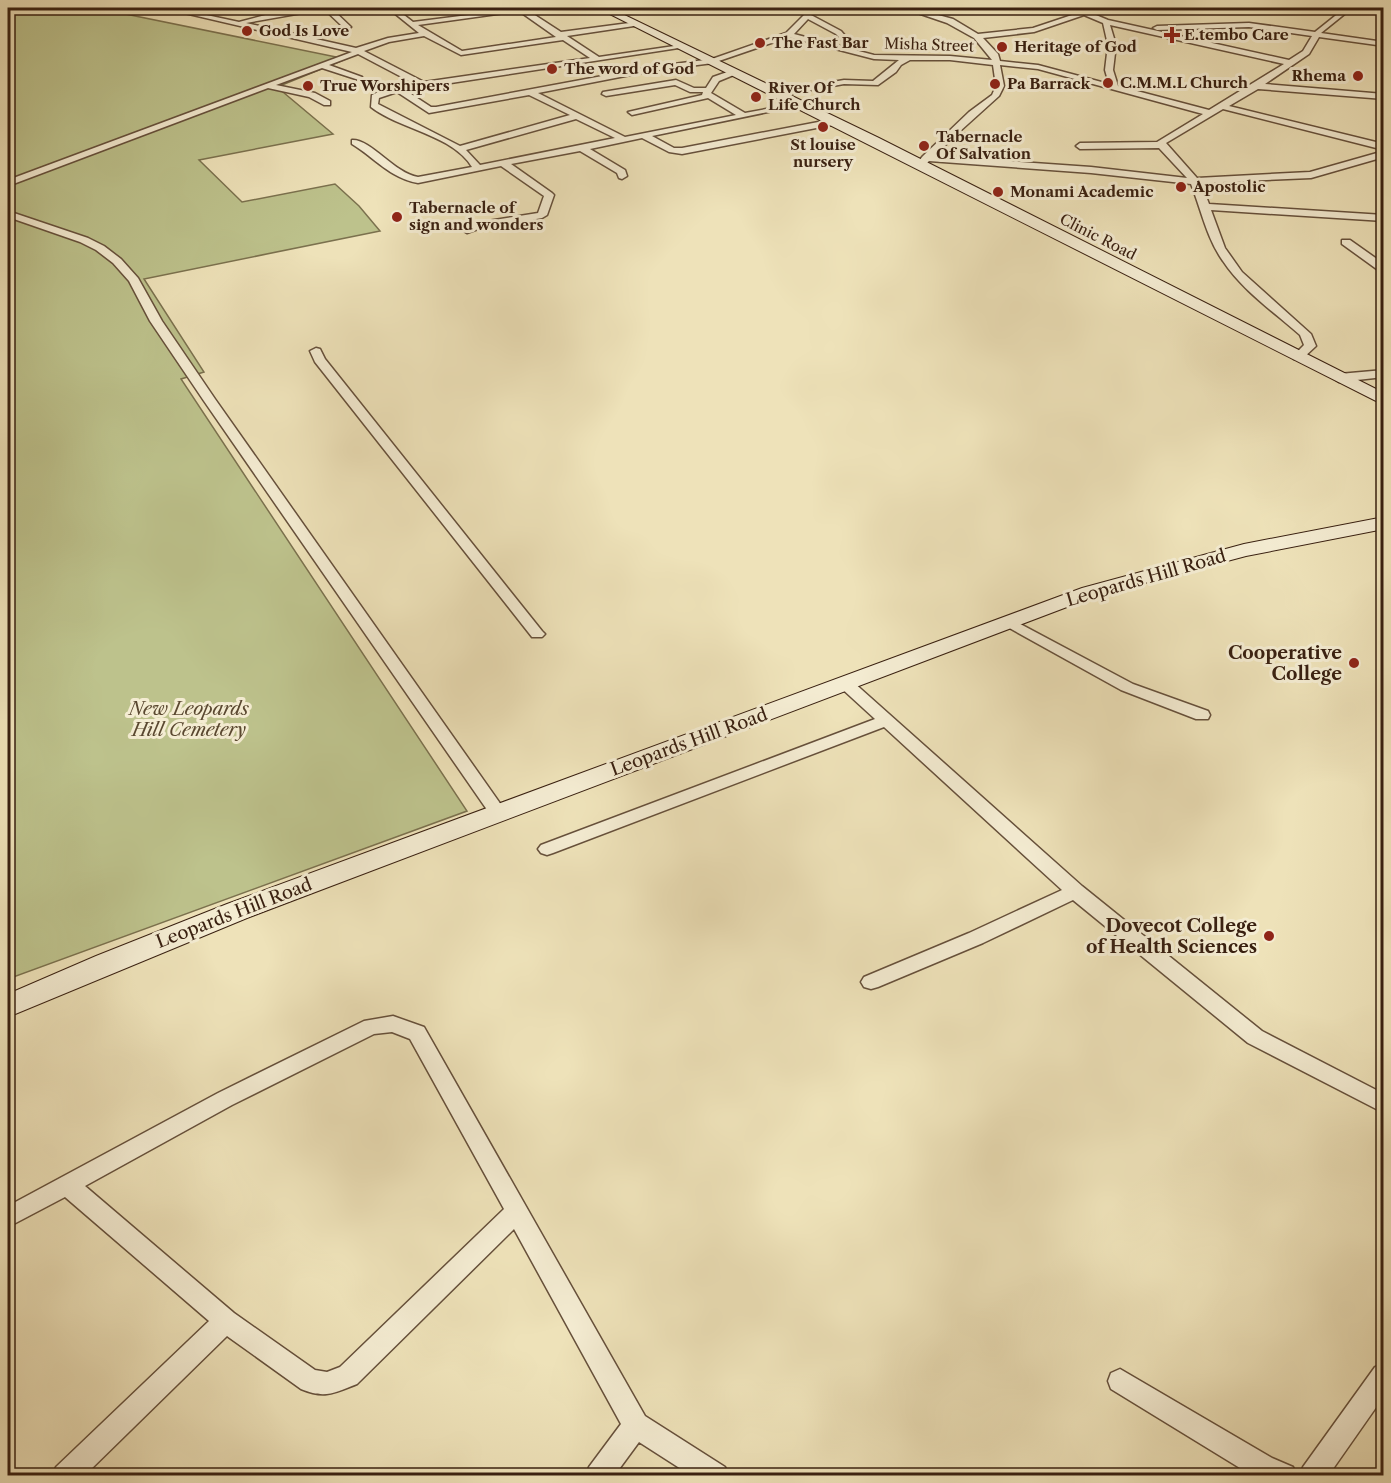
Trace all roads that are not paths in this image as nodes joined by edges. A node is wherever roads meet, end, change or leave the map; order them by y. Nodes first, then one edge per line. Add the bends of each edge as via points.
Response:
1 (167, 8) edge
2 (319, 8) edge
3 (327, 8) edge
4 (394, 8) edge
5 (520, 8) edge
6 (603, 8) edge
7 (814, 8) edge
8 (906, 8) edge
9 (1074, 8) edge
10 (1349, 8) edge
11 (220, 10) dead end
12 (1084, 13) junction
13 (199, 15) junction
14 (807, 16) junction
15 (1106, 22) junction
16 (240, 23) junction
17 (411, 24) junction
18 (634, 24) junction
19 (1137, 29) junction
20 (424, 34) junction
21 (1317, 34) junction
22 (789, 35) junction
23 (560, 36) junction
24 (977, 36) junction
25 (307, 39) junction
26 (1383, 44) edge
27 (681, 46) junction
28 (601, 47) dead end
29 (583, 50) junction
30 (846, 50) junction
31 (358, 51) junction
32 (908, 58) junction
33 (597, 59) junction
34 (713, 61) junction
35 (997, 62) junction
36 (1290, 63) junction
37 (323, 66) junction
38 (733, 72) junction
39 (359, 79) dead end
40 (470, 79) junction
41 (423, 85) junction
42 (268, 86) junction
43 (479, 86) dead end
44 (1257, 86) junction
45 (1114, 87) junction
46 (399, 90) junction
47 (488, 92) dead end
48 (530, 93) junction
49 (707, 93) junction
50 (606, 94) dead end
51 (777, 94) junction
52 (1383, 97) edge
53 (496, 99) junction
54 (327, 103) dead end
55 (798, 105) junction
56 (1220, 106) junction
57 (632, 112) dead end
58 (1209, 113) junction
59 (744, 116) junction
60 (577, 117) junction
61 (834, 122) junction
62 (951, 135) junction
63 (644, 136) junction
64 (625, 140) junction
65 (1012, 140) dead end
66 (355, 142) dead end
67 (1161, 145) junction
68 (1080, 146) dead end
69 (1383, 147) edge
70 (582, 148) junction
71 (459, 149) junction
72 (1381, 157) edge
73 (923, 162) junction
74 (504, 164) junction
75 (478, 169) junction
76 (622, 176) dead end
77 (1195, 181) junction
78 (8, 183) edge
79 (1205, 207) junction
80 (8, 214) edge
81 (1383, 218) edge
82 (467, 230) dead end
83 (1346, 242) dead end
84 (1383, 267) edge
85 (316, 351) dead end
86 (1298, 357) junction
87 (1383, 373) edge
88 (1339, 378) junction
89 (1383, 400) edge
90 (1383, 523) edge
91 (1009, 621) junction
92 (537, 634) dead end
93 (846, 684) junction
94 (1202, 715) dead end
95 (886, 720) junction
96 (498, 813) junction
97 (547, 849) dead end
98 (1076, 891) junction
99 (871, 981) dead end
100 (8, 1006) edge
101 (1383, 1104) edge
102 (67, 1185) junction
103 (518, 1210) junction
104 (8, 1217) edge
105 (226, 1320) junction
106 (1383, 1374) edge
107 (1120, 1381) dead end
108 (636, 1425) junction
109 (65, 1476) edge
110 (598, 1476) edge
111 (716, 1476) edge
112 (1284, 1476) edge
113 (1312, 1476) edge

1 - 13 street
2 - 16 street
3 - 25 street via 347,27
4 - 17 street
5 - 17 street via 449,22
5 - 23 street
6 - 18 street, Clinic Road
7 - 14 street
8 - 24 street via 950,21
9 - 12 street
10 - 21 street
11 - 13 street
12 - 15 street
12 - 24 street via 1034,30
13 - 16 street
14 - 22 street
14 - 30 street via 848,39 850,46
15 - 19 street
15 - 45 street via 1112,45 1109,70
16 - 25 street
17 - 20 street
18 - 23 street
18 - 27 street, Clinic Road via 657,39
19 - 21 street via 1249,25
19 - 36 street
20 - 23 street via 461,53
20 - 31 street via 387,40
21 - 26 street
21 - 36 street via 1309,50
22 - 30 street, Misha Street
22 - 34 street
23 - 29 street
24 - 35 street
25 - 31 street
27 - 33 street
27 - 34 street, Clinic Road
28 - 29 street
29 - 33 street
30 - 32 street, Misha Street via 874,57
31 - 37 street
31 - 41 street
32 - 35 street, Misha Street
32 - 51 street via 874,83 844,82
33 - 40 street
34 - 38 street, Clinic Road
34 - 48 street
35 - 45 street, Misha Street via 1048,69
35 - 62 street via 1000,86 995,96
36 - 44 street
37 - 39 street
37 - 42 street
38 - 49 street via 716,79
38 - 51 street, Clinic Road
40 - 41 street
40 - 43 street
41 - 46 street
42 - 54 street via 312,95
42 - 78 street
44 - 52 street
44 - 56 street
45 - 58 street, Misha Street
46 - 53 street via 432,110
46 - 71 street via 381,93 375,97 374,105
47 - 53 street
48 - 53 street
48 - 60 street
49 - 50 street via 676,82
49 - 57 street
49 - 59 street
51 - 55 street, Clinic Road
55 - 59 street
55 - 61 street, Clinic Road
56 - 58 street
56 - 69 street
58 - 67 street via 1164,139
59 - 63 street
60 - 64 street
60 - 71 street
61 - 63 street via 682,151
61 - 73 street, Clinic Road
62 - 65 street
62 - 73 street
63 - 64 street
64 - 70 street
66 - 75 street via 410,180
67 - 68 street
67 - 77 street
70 - 74 street
70 - 76 street via 622,172
71 - 75 street via 476,161
72 - 77 street via 1311,175
73 - 77 street via 1091,170
73 - 86 street, Clinic Road
74 - 75 street
74 - 82 street via 549,195 542,215
77 - 79 street
79 - 81 street
79 - 86 street via 1220,248 1232,267 1309,341 1310,346
80 - 96 street via 100,248 134,280 156,321 210,402
83 - 84 street
85 - 92 street via 319,360
86 - 88 street, Clinic Road
87 - 88 street
88 - 89 street, Clinic Road
90 - 91 street, Leopards Hill Road via 1212,558 1089,592
91 - 93 street, Leopards Hill Road
91 - 94 street via 1127,687
93 - 95 street
93 - 96 street, Leopards Hill Road
95 - 97 street
95 - 98 street
96 - 100 street, Leopards Hill Road via 237,911
98 - 99 street
98 - 101 street via 1255,1037
102 - 103 street via 225,1099 360,1032 393,1024 417,1033
102 - 104 street
102 - 105 street
103 - 105 street via 348,1377 327,1384 310,1381
103 - 108 street
105 - 109 street
106 - 113 street
107 - 112 street
108 - 110 street
108 - 111 street

